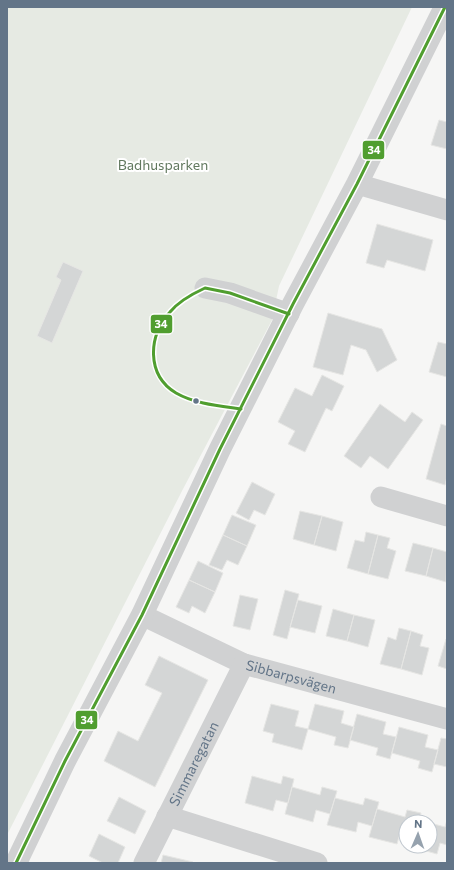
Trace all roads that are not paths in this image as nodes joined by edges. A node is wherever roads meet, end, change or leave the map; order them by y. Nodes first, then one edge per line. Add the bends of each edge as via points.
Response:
1 (445, 7) edge
2 (357, 184) junction
3 (447, 210) edge
4 (205, 288) dead end
5 (289, 314) junction
6 (381, 497) dead end
7 (447, 516) edge
8 (142, 615) junction
9 (244, 664) junction
10 (447, 720) edge
11 (167, 816) junction
12 (16, 863) edge
13 (144, 863) edge
14 (315, 863) edge

1 - 2 street
2 - 3 street
2 - 5 street
4 - 5 street via 230,293
5 - 8 street via 220,449
6 - 7 street
8 - 9 street, Sibbarpsvägen
8 - 12 street
9 - 10 street, Sibbarpsvägen
9 - 11 street, Simmaregatan
11 - 13 street, Simmaregatan
11 - 14 street

